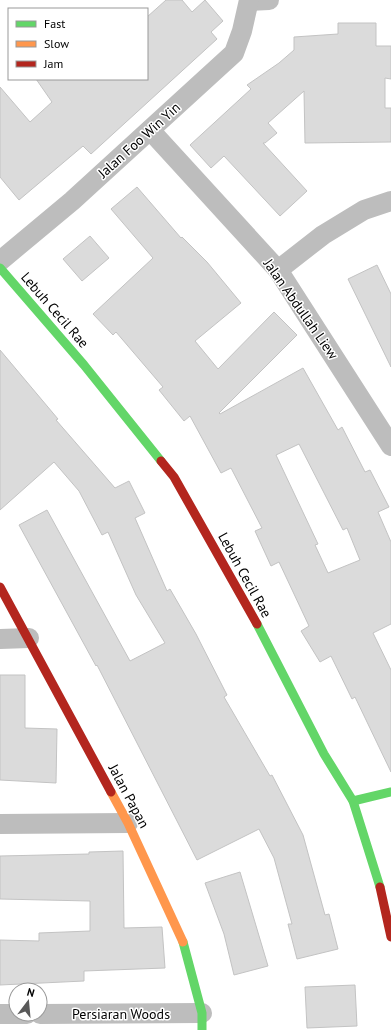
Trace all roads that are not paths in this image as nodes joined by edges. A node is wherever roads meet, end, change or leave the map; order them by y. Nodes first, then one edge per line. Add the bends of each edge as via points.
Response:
1 (249, 0) edge
2 (269, 0) edge
3 (150, 130) junction
4 (391, 201) edge
5 (0, 261) edge
6 (0, 268) edge
7 (278, 270) junction
8 (388, 434) edge
9 (0, 587) edge
10 (28, 638) junction
11 (0, 639) edge
12 (391, 792) edge
13 (353, 801) junction
14 (128, 823) junction
15 (0, 824) edge
16 (391, 937) edge
17 (48, 1014) edge
18 (202, 1022) edge

1 - 2 street
1 - 3 street, Jalan Foo Win Yin via 234,53
3 - 5 street, Jalan Foo Win Yin via 72,201
3 - 7 street, Jalan Abdullah Liew
4 - 7 street via 364,210 323,235
6 - 13 street, Lebuh Cecil Rae via 174,477 266,639 324,754
7 - 8 street, Jalan Abdullah Liew
9 - 10 street, Jalan Papan
10 - 11 street
10 - 14 street, Jalan Papan
12 - 13 street
13 - 16 street, Lebuh Cecil Rae via 379,882
14 - 15 street
14 - 18 street, Jalan Papan via 185,946
17 - 18 street, Persiaran Woods

